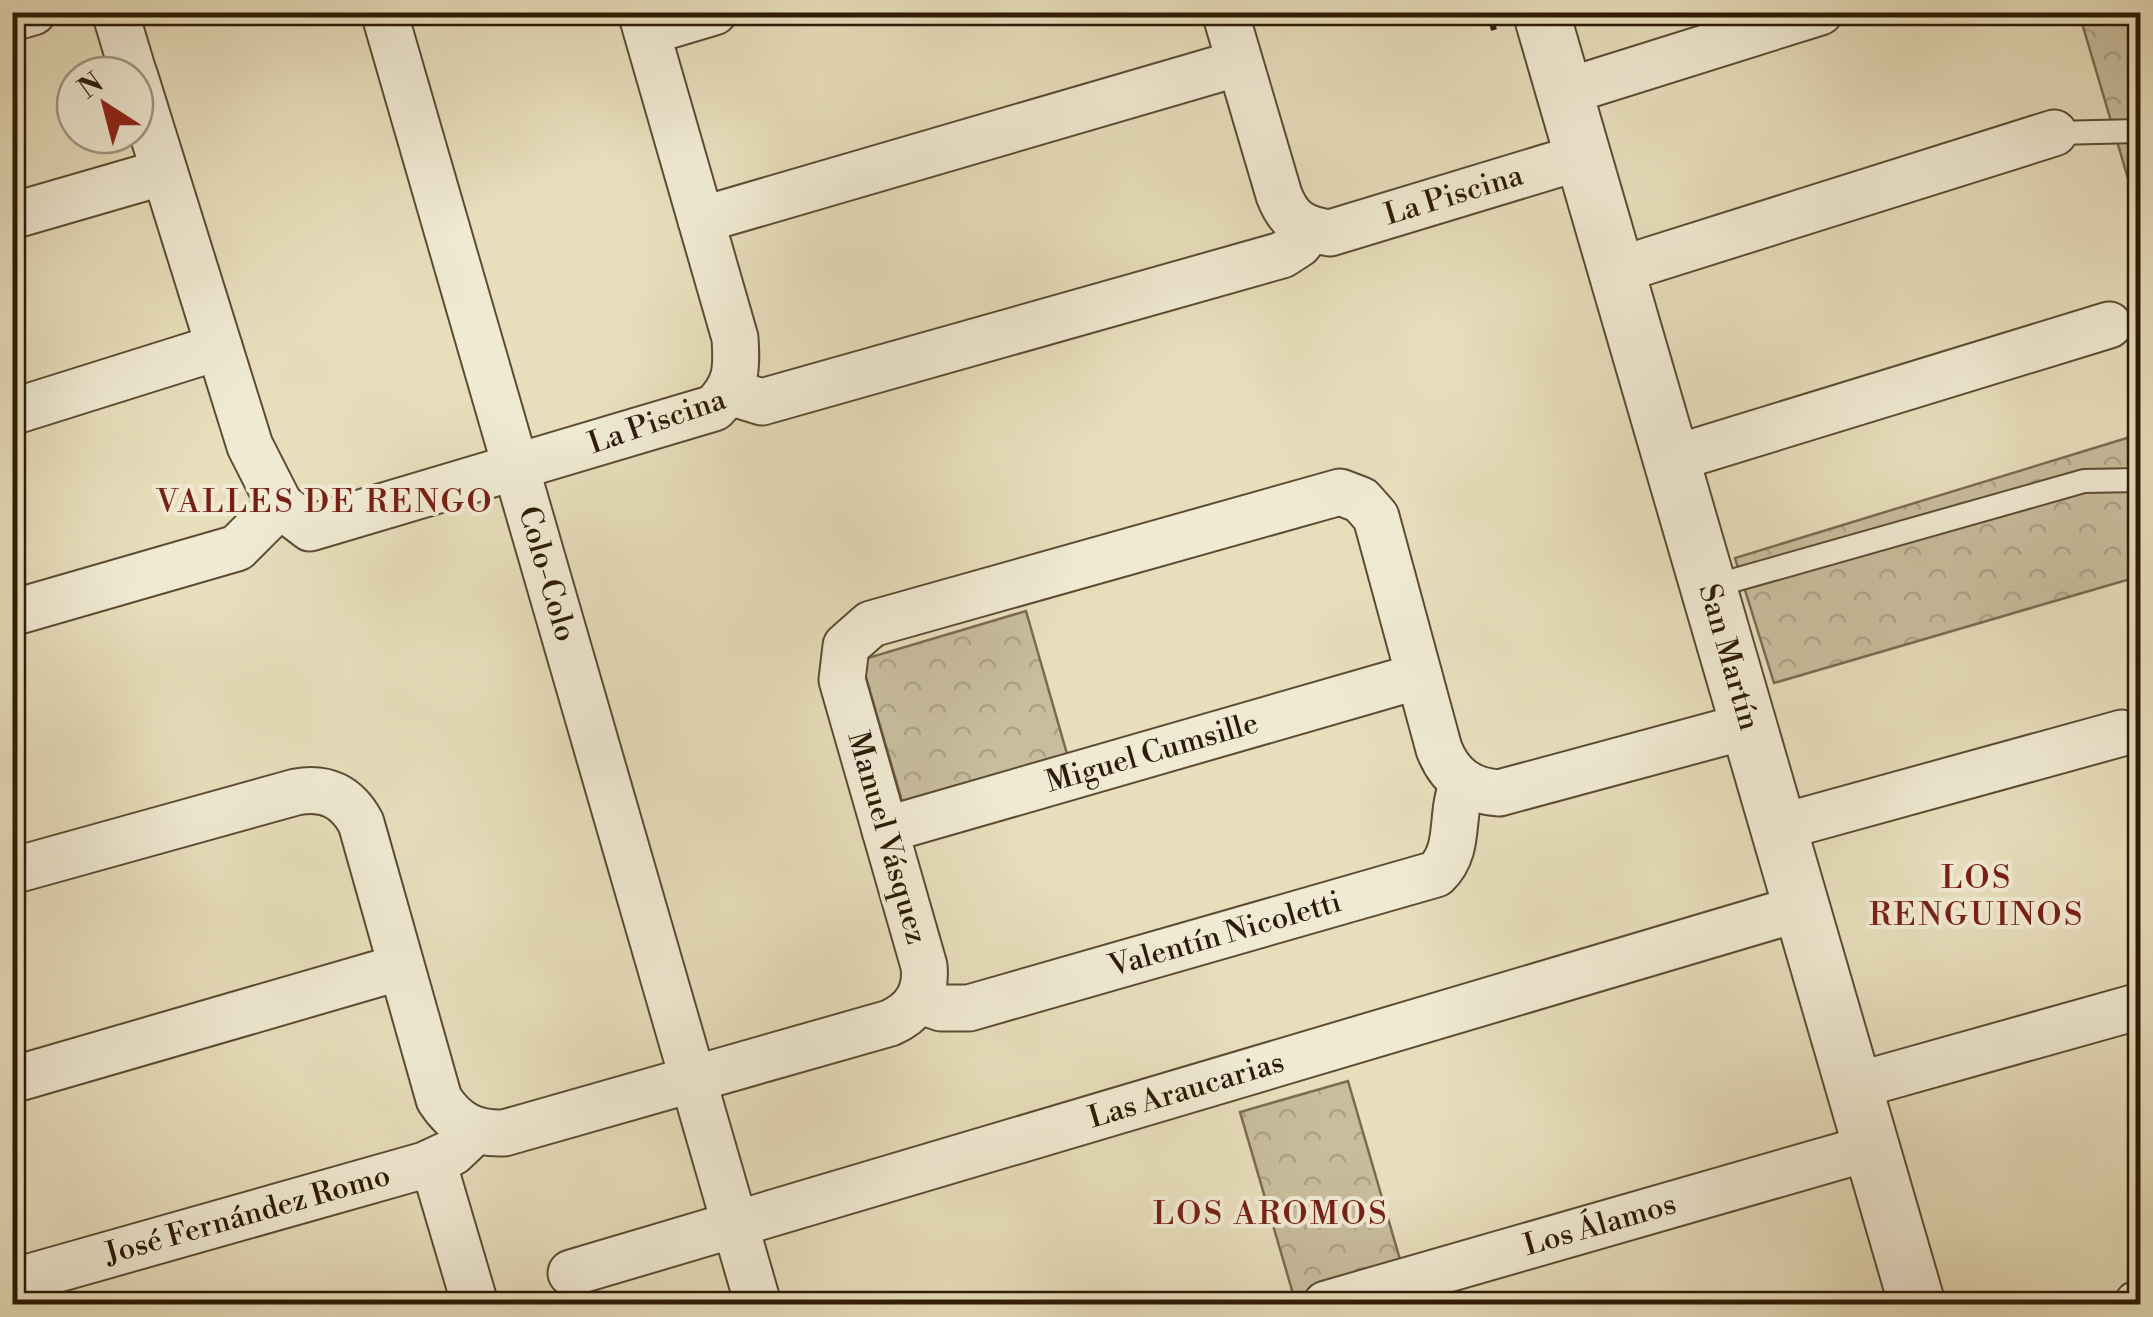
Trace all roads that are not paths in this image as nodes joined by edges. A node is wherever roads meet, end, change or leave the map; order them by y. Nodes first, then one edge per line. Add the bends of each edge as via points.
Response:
1 (34, 12) edge
2 (115, 12) edge
3 (384, 12) edge
4 (714, 12) edge
5 (1225, 12) edge
6 (1540, 12) edge
7 (1820, 12) edge
8 (12, 18) edge
9 (644, 22) edge
10 (128, 55) edge
11 (1240, 63) junction
12 (1564, 92) junction
13 (2054, 132) joint
14 (2140, 136) edge
15 (155, 142) edge
16 (1584, 156) junction
17 (164, 172) junction
18 (12, 216) edge
19 (701, 220) junction
20 (1309, 230) junction
21 (1618, 270) junction
22 (2109, 325) dead end
23 (218, 347) junction
24 (730, 392) junction
25 (12, 412) edge
26 (1672, 458) junction
27 (513, 469) junction
28 (2140, 480) edge
29 (280, 505) junction
30 (1710, 587) junction
31 (12, 613) edge
32 (1420, 676) junction
33 (1750, 725) junction
34 (2122, 733) dead end
35 (1463, 783) junction
36 (1781, 827) junction
37 (885, 830) junction
38 (12, 872) edge
39 (1804, 906) junction
40 (401, 967) junction
41 (919, 1000) junction
42 (2140, 1006) edge
43 (691, 1076) junction
44 (12, 1080) edge
45 (1855, 1086) junction
46 (475, 1131) junction
47 (1872, 1148) junction
48 (433, 1162) junction
49 (735, 1225) junction
50 (571, 1273) dead end
51 (12, 1282) edge
52 (475, 1304) edge
53 (758, 1304) edge
54 (1326, 1304) edge
55 (1917, 1304) edge

1 - 8 street
2 - 10 street
3 - 27 street, Colo-Colo
4 - 9 street
5 - 11 street
6 - 12 street, San Martín
7 - 12 street
9 - 19 street
11 - 19 street
11 - 20 street via 1287,217
12 - 16 street, San Martín
13 - 14 lane
13 - 21 street
15 - 17 street
16 - 20 street, La Piscina via 1330,233
16 - 21 street, San Martín
17 - 18 street
17 - 23 street
19 - 24 street via 735,338 737,373
20 - 24 street, La Piscina via 1282,254 762,402
21 - 26 street, San Martín
22 - 26 street
23 - 25 street
23 - 29 street via 250,446
24 - 27 street, La Piscina via 714,408
26 - 30 street, San Martín
27 - 29 street, La Piscina via 310,528
27 - 43 street, Colo-Colo
28 - 30 lane via 2084,481
29 - 31 street via 238,548
30 - 33 street, San Martín
32 - 35 street, Manuel Vásquez via 1444,762
32 - 37 street, Miguel Cumsille
32 - 37 street, Manuel Vásquez via 1376,516 1350,494 1328,492 1004,585 871,624 846,646 842,680
33 - 35 street via 1499,793
33 - 36 street, San Martín
34 - 36 street
35 - 41 street, Valentín Nicoletti via 1454,806 1452,853 1436,874 969,1008
36 - 39 street, San Martín
37 - 41 street, Manuel Vásquez via 924,966
38 - 40 street via 321,790 345,801 360,823
39 - 45 street, San Martín
39 - 49 street, Las Araucarias
40 - 44 street
40 - 46 street via 439,1099 448,1114
41 - 43 street via 890,1023
42 - 45 street
43 - 46 street via 504,1133
43 - 49 street, Colo-Colo
45 - 47 street, San Martín
46 - 48 street, José Fernández Romo
47 - 54 street, Los Álamos
47 - 55 street, San Martín
48 - 51 street, José Fernández Romo
48 - 52 street
49 - 50 street, Las Araucarias
49 - 53 street, Colo-Colo

